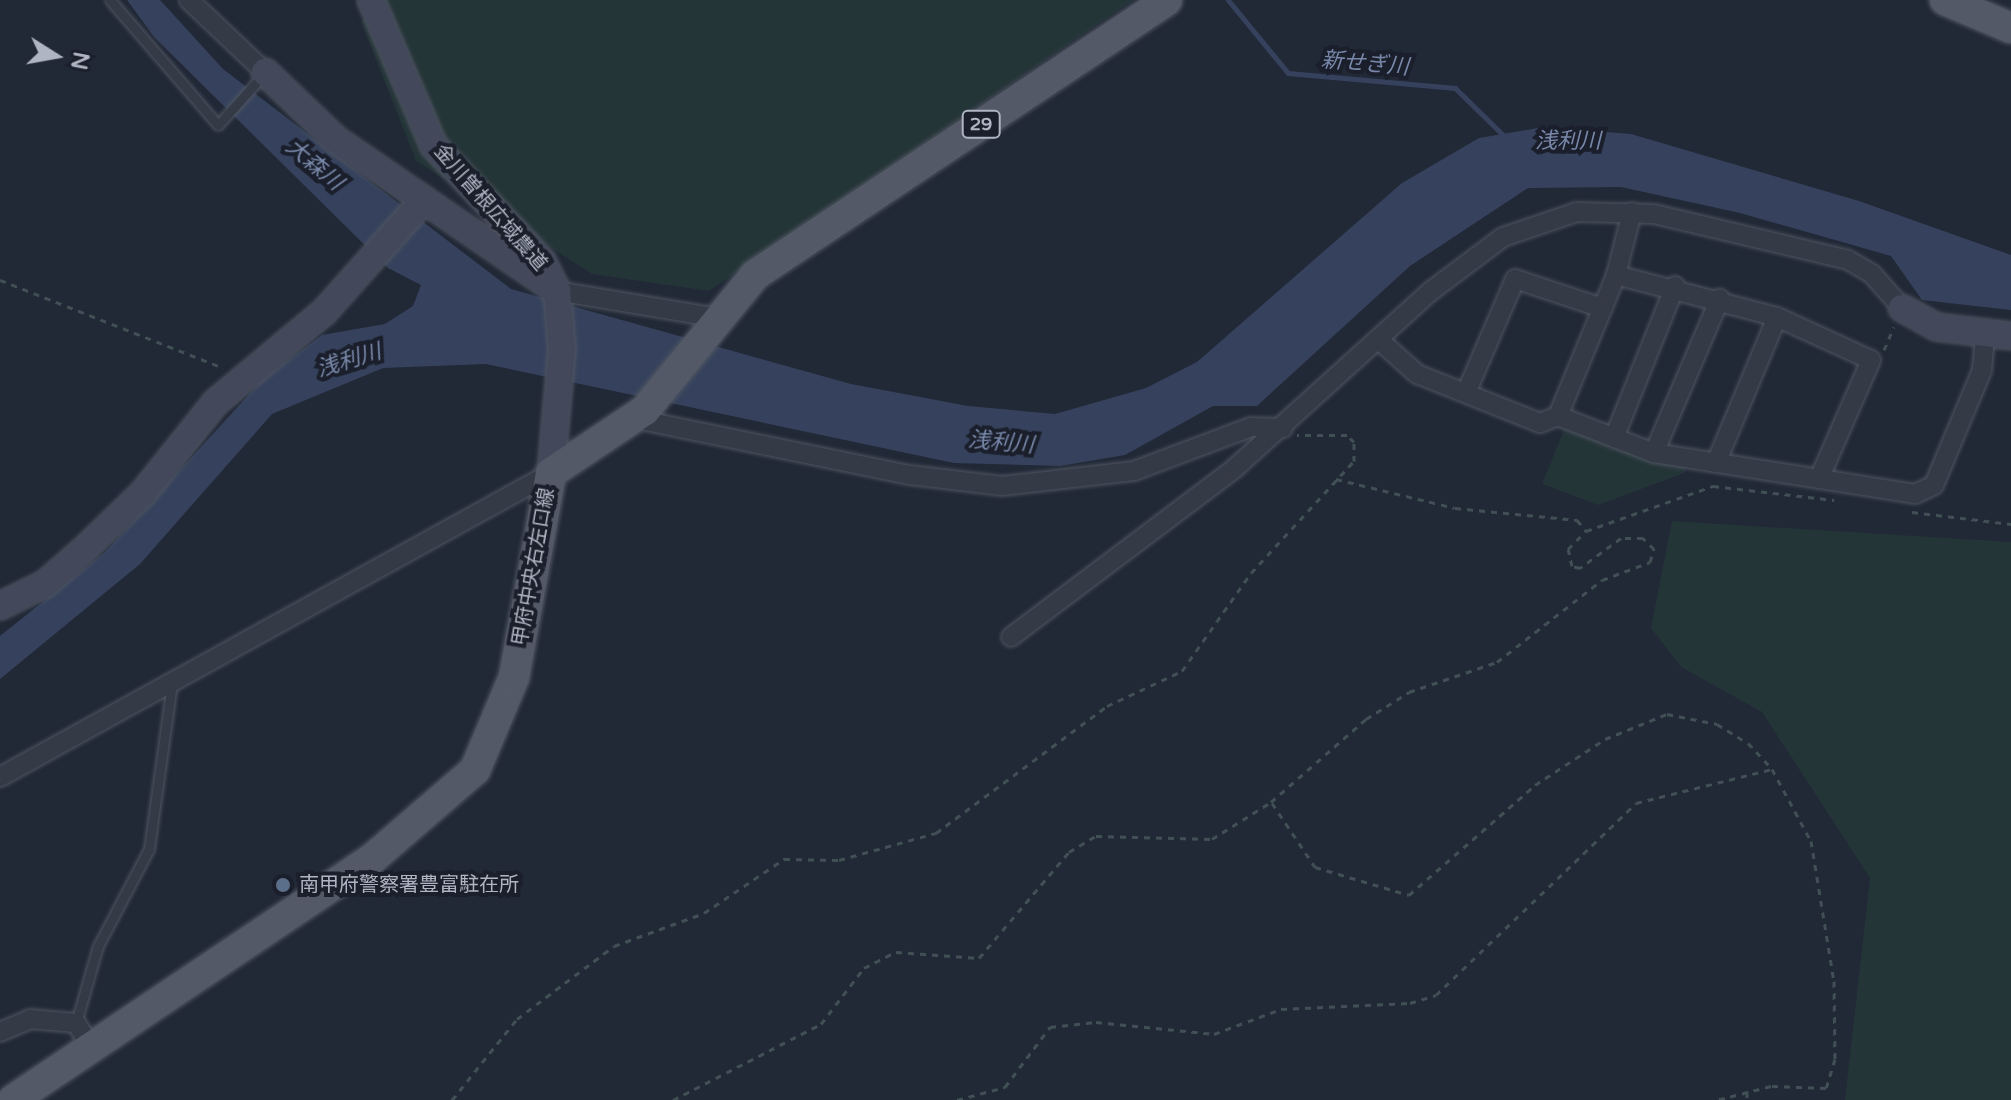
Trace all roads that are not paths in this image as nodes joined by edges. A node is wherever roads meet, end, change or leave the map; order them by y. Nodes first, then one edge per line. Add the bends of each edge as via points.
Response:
1 (110, 0) edge
2 (189, 0) edge
3 (371, 0) edge
4 (1167, 0) edge
5 (1945, 0) edge
6 (2011, 28) edge
7 (265, 72) junction
8 (424, 200) junction
9 (1632, 212) junction
10 (523, 242) junction
11 (504, 260) junction
12 (1616, 275) junction
13 (1675, 286) junction
14 (557, 291) junction
15 (1720, 298) junction
16 (1602, 308) junction
17 (1902, 308) joint
18 (1777, 317) junction
19 (715, 324) junction
20 (1998, 334) edge
21 (1379, 340) junction
22 (1466, 393) junction
23 (640, 415) junction
24 (1558, 416) junction
25 (1283, 428) junction
26 (1614, 438) junction
27 (1654, 453) junction
28 (1716, 463) junction
29 (551, 473) junction
30 (1819, 479) junction
31 (0, 606) edge
32 (1011, 637) dead end
33 (172, 680) junction
34 (0, 777) edge
35 (76, 1023) junction
36 (0, 1032) edge
37 (92, 1049) junction
38 (13, 1100) edge

1 - 7 lane via 218,125
2 - 7 street
3 - 10 street, 金川曽根広域農道 via 434,146
4 - 19 main road, 甲府中央右左口線 / 29 via 755,275
5 - 6 main road
7 - 8 street via 335,139
8 - 11 street
8 - 31 street via 325,311 215,403 144,492 84,550 45,584
9 - 12 street
9 - 17 street via 1848,260 1872,274
9 - 21 street via 1577,212 1503,237
10 - 11 street
10 - 14 street, 金川曽根広域農道
11 - 14 street
12 - 13 street
12 - 16 street
13 - 15 street
13 - 26 street
14 - 19 street
14 - 29 street, 金川曽根広域農道 via 562,349
15 - 18 street
15 - 27 street
16 - 22 street via 1515,279
16 - 24 street
17 - 20 street via 1936,327
18 - 28 street
18 - 30 street via 1871,360
19 - 23 main road, 甲府中央右左口線 / 29
20 - 30 street via 1934,485 1915,494
21 - 22 street via 1417,374
21 - 25 street
22 - 24 street via 1540,423
23 - 25 street via 924,477 1002,486 1134,471 1251,427
23 - 29 main road, 甲府中央右左口線 / 29
24 - 26 street
25 - 32 street
26 - 27 street
27 - 28 street
28 - 30 street
29 - 33 street
29 - 37 main road, 甲府中央右左口線 via 514,677 475,770 373,858
33 - 34 street
33 - 35 lane via 149,849 98,946
35 - 36 street via 30,1019
35 - 37 street
37 - 38 main road, 甲府中央右左口線

